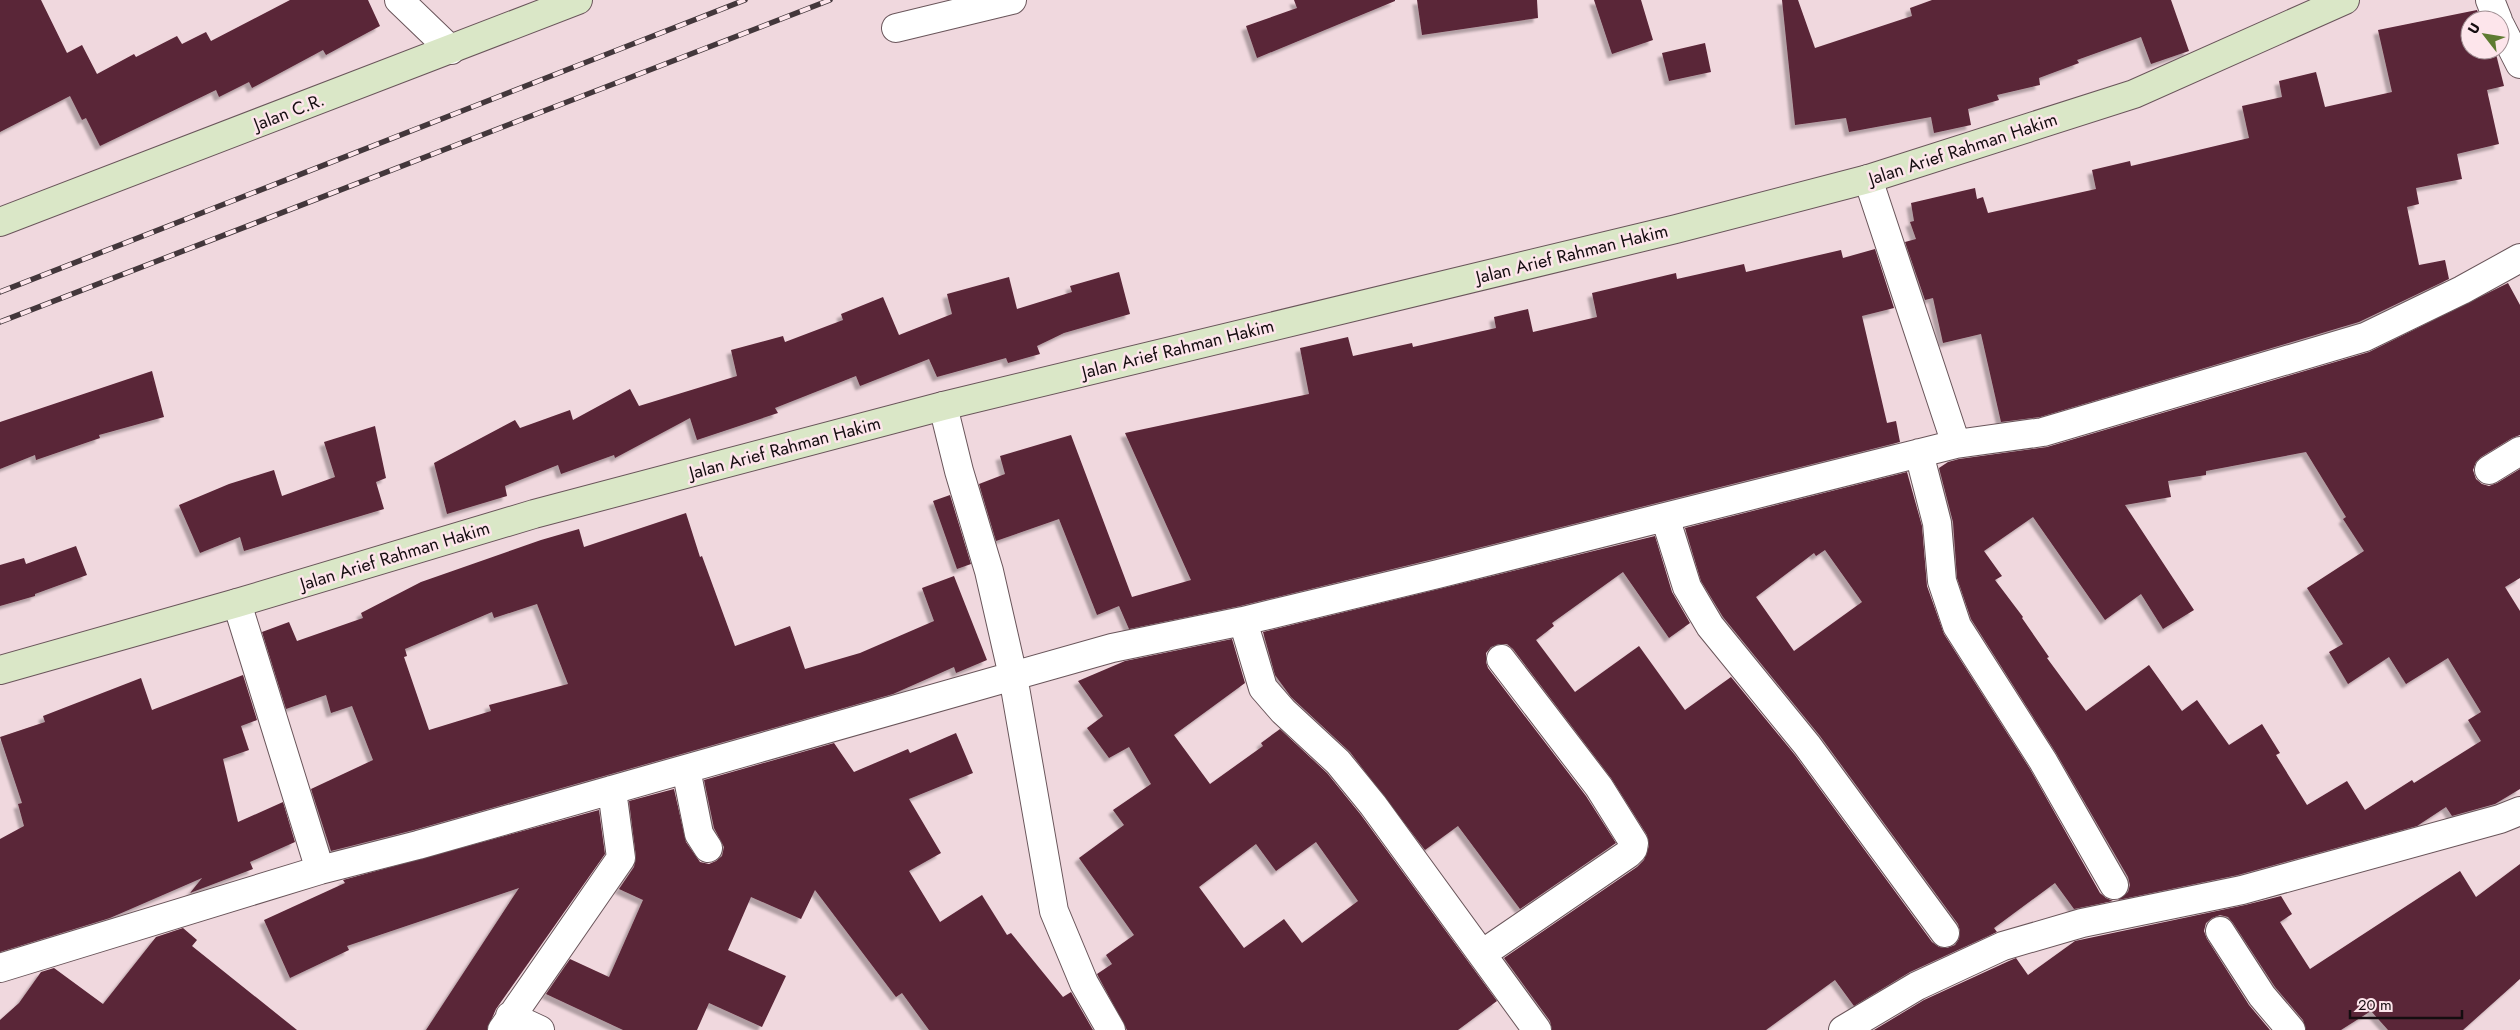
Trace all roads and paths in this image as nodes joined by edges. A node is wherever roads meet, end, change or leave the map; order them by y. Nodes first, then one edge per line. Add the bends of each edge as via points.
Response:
1 (400, 0) edge
2 (578, 0) edge
3 (1012, 0) edge
4 (2345, 0) edge
5 (896, 28) dead end
6 (2510, 44) edge
7 (451, 50) junction
8 (2520, 64) edge
9 (1868, 179) junction
10 (0, 222) edge
11 (2520, 258) edge
12 (943, 406) junction
13 (1956, 444) junction
14 (2520, 451) edge
15 (1919, 453) junction
16 (2489, 470) dead end
17 (1666, 517) junction
18 (237, 603) junction
19 (1243, 621) junction
20 (1501, 659) dead end
21 (0, 670) edge
22 (1013, 676) junction
23 (686, 769) junction
24 (612, 790) junction
25 (2520, 811) edge
26 (708, 848) dead end
27 (320, 870) junction
28 (2114, 885) dead end
29 (2220, 931) dead end
30 (1945, 933) dead end
31 (1482, 954) junction
32 (0, 968) edge
33 (506, 1023) edge
34 (540, 1030) edge
35 (1111, 1030) edge
36 (1537, 1030) edge
37 (1842, 1030) edge
38 (2291, 1030) edge

1 - 7 street
2 - 7 main road, Jalan C.R.
3 - 5 street
4 - 9 main road, Jalan Arief Rahman Hakim via 2134,94
6 - 8 street
7 - 10 main road, Jalan C.R.
9 - 12 main road, Jalan Arief Rahman Hakim
9 - 13 street
11 - 13 street via 2365,337 2043,432
12 - 18 main road, Jalan Arief Rahman Hakim via 534,514
12 - 22 street via 989,571
13 - 15 street
14 - 16 street
15 - 17 street
15 - 28 street via 1937,523 1942,581 1957,626 2043,761
17 - 19 street
17 - 30 street via 1687,587 1710,626 1807,745
18 - 21 main road, Jalan Arief Rahman Hakim
18 - 27 street
19 - 22 street via 1112,648
19 - 31 street via 1263,688 1350,777
20 - 31 street via 1599,787 1634,842 1633,849 1620,859
22 - 23 street
22 - 35 street via 1054,911 1084,983
23 - 24 street
23 - 26 street via 699,834
24 - 27 street
24 - 33 street via 621,858
25 - 37 street via 2242,890 2082,923 2003,946 1917,986
27 - 32 street
29 - 38 street via 2262,996
31 - 36 street
33 - 34 street

